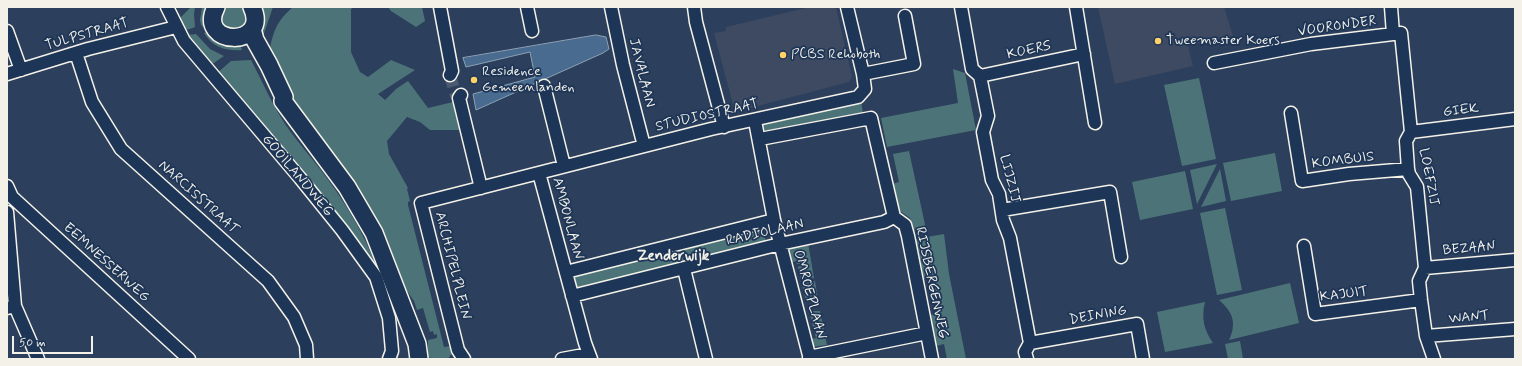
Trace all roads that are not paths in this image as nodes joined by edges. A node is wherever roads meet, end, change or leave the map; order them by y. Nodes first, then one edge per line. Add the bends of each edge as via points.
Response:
1 (167, 7) edge
2 (440, 7) edge
3 (527, 7) edge
4 (611, 7) edge
5 (694, 7) edge
6 (847, 7) edge
7 (961, 7) edge
8 (1076, 7) edge
9 (1391, 7) edge
10 (214, 9) edge
11 (905, 16) dead end
12 (250, 19) edge
13 (176, 27) junction
14 (7, 31) edge
15 (532, 31) dead end
16 (1393, 34) junction
17 (76, 53) junction
18 (1084, 54) junction
19 (1214, 63) dead end
20 (21, 70) junction
21 (452, 73) tunnel mouth
22 (7, 74) edge
23 (863, 74) junction
24 (980, 76) junction
25 (544, 86) dead end
26 (458, 96) tunnel mouth
27 (1291, 113) dead end
28 (1515, 119) edge
29 (755, 121) junction
30 (1095, 123) dead end
31 (724, 127) junction
32 (1410, 132) junction
33 (760, 139) junction
34 (644, 146) junction
35 (564, 166) junction
36 (1408, 169) junction
37 (539, 173) junction
38 (482, 188) junction
39 (9, 191) edge
40 (7, 209) edge
41 (1002, 210) junction
42 (7, 212) edge
43 (894, 217) junction
44 (774, 220) junction
45 (780, 244) junction
46 (1304, 246) dead end
47 (1121, 257) dead end
48 (1515, 260) edge
49 (1425, 268) junction
50 (684, 269) junction
51 (566, 272) junction
52 (572, 296) junction
53 (1421, 300) junction
54 (11, 307) edge
55 (404, 309) junction
56 (1515, 329) edge
57 (927, 333) junction
58 (1426, 336) junction
59 (1030, 343) junction
60 (590, 356) edge
61 (810, 358) edge
62 (38, 359) edge
63 (190, 359) edge
64 (307, 359) edge
65 (389, 359) edge
66 (409, 359) edge
67 (419, 359) edge
68 (464, 359) edge
69 (566, 359) edge
70 (706, 359) edge
71 (932, 359) edge
72 (1026, 359) edge
73 (1143, 359) edge
74 (1434, 359) edge

1 - 13 street, GOOILANDWEG
2 - 21 street
3 - 15 street
4 - 34 street, JAVALAAN
5 - 31 street
6 - 23 street, STUDIOSTRAAT
7 - 24 street, LIJZIJ via 972,69
8 - 18 street
9 - 16 street
10 - 12 main road via 214,24 225,36
11 - 23 street via 914,64
12 - 55 main road, GOOILANDWEG via 255,40 284,97 283,101 347,187 374,233
13 - 17 street, TULPSTRAAT
13 - 65 street, GOOILANDWEG via 184,41 328,213 376,277 390,318 392,351
14 - 20 street
16 - 19 street, VOORONDER via 1311,44
16 - 32 street, LOEFZIJ via 1401,33
17 - 20 street, TULPSTRAAT
17 - 64 street, NARCISSTRAAT via 92,102 122,149 268,281 294,316 306,345
18 - 24 street, KOERS
18 - 30 street
20 - 22 street, TULPSTRAAT
23 - 29 street, STUDIOSTRAAT via 865,89 858,97
24 - 41 street, LIJZIJ via 988,116 984,132 992,180
25 - 35 street
26 - 38 street
27 - 36 street, KOMBUIS via 1302,181
28 - 32 street, GIEK
29 - 31 street, STUDIOSTRAAT
29 - 33 street, OMROEPLAAN
31 - 34 street, STUDIOSTRAAT
32 - 36 street, LOEFZIJ via 1406,141
33 - 43 street, RIJSBERGENWEG via 872,118
33 - 44 street, OMROEPLAAN
34 - 35 street, STUDIOSTRAAT
35 - 37 street, STUDIOSTRAAT
36 - 49 street, LOEFZIJ via 1416,187
37 - 38 street, ARCHIPELPLEIN
37 - 51 street, AMBONLAAN
38 - 68 street, ARCHIPELPLEIN via 421,203 458,350
39 - 40 street
39 - 63 street, EEMNESSERWEG
41 - 47 street via 1110,192
41 - 59 street, LIJZIJ via 1010,238
42 - 54 street
43 - 45 street, RADIOLAAN via 884,222
43 - 57 street, RIJSBERGENWEG via 905,225
44 - 45 street, OMROEPLAAN
44 - 51 street, RADIOLAAN
45 - 50 street, RADIOLAAN
45 - 61 street, OMROEPLAAN
46 - 53 street, KAJUIT via 1315,314
48 - 49 street, BEZAAN
49 - 53 street, LOEFZIJ via 1419,281
50 - 52 street, RADIOLAAN
50 - 70 street
51 - 52 street, AMBONLAAN
52 - 60 street, AMBONLAAN
53 - 58 street, LOEFZIJ
54 - 62 street
55 - 66 main road, GOOILANDWEG
55 - 67 main road, GOOILANDWEG via 417,344
56 - 58 street, WANT
57 - 61 street
57 - 71 street, RIJSBERGENWEG
58 - 74 street, LOEFZIJ
59 - 72 street, LIJZIJ via 1025,352
59 - 73 street, DEINING via 1137,324
60 - 69 street

